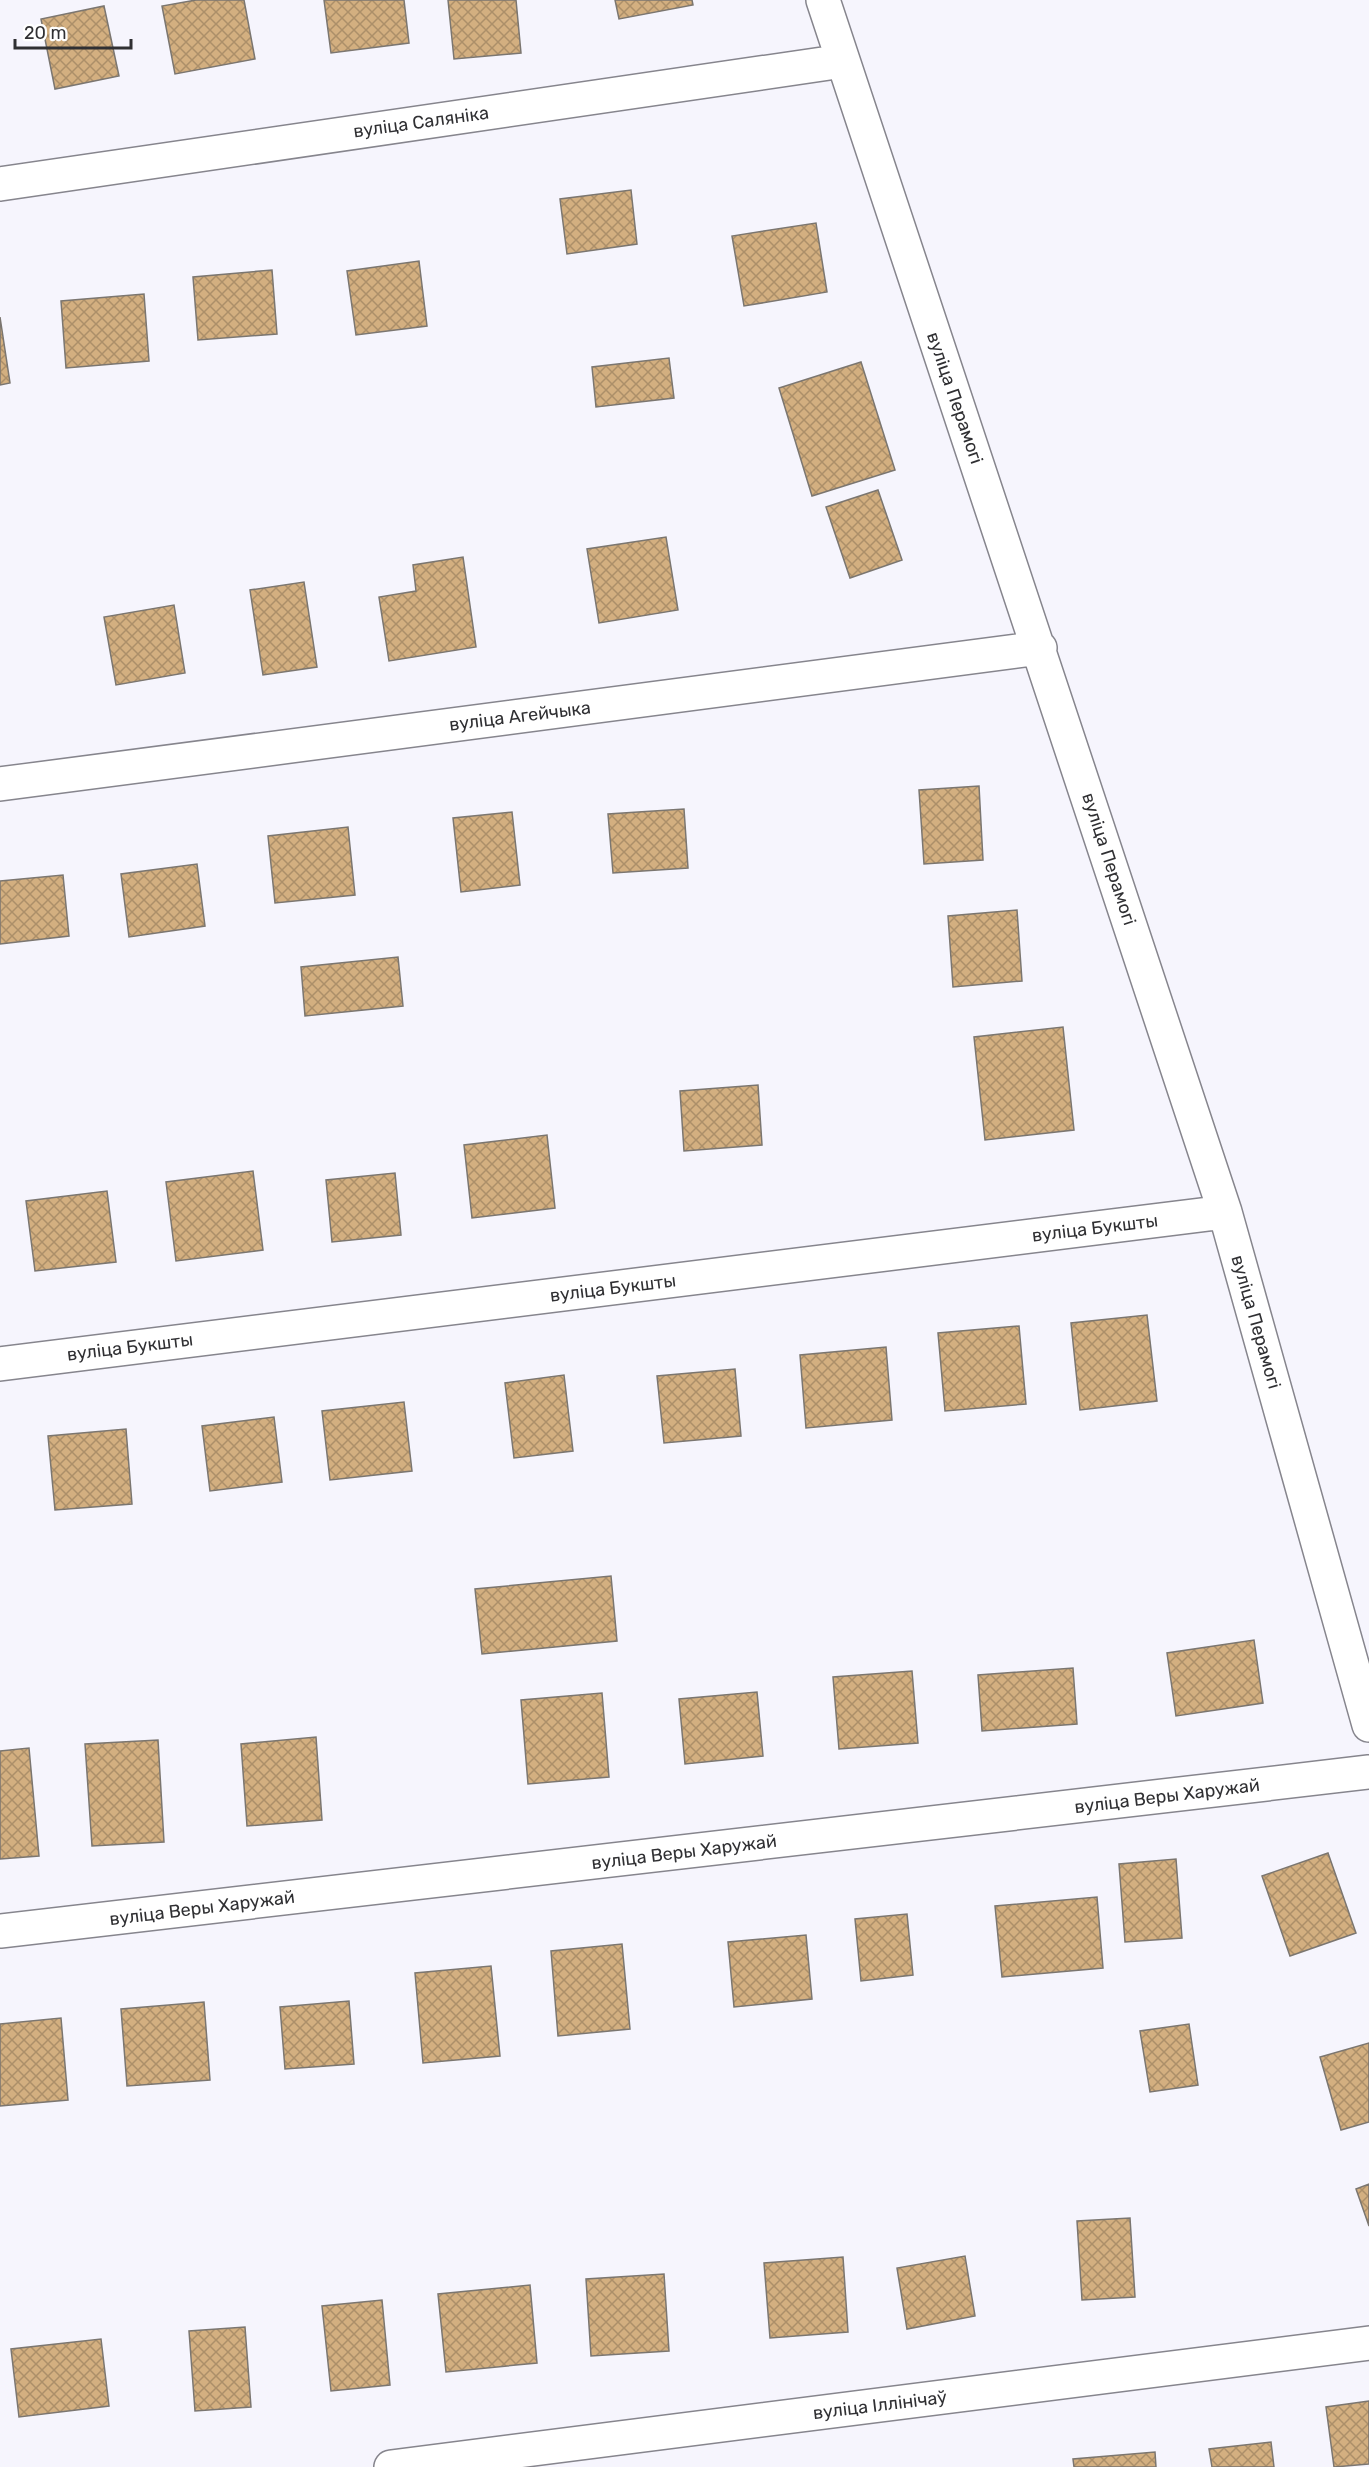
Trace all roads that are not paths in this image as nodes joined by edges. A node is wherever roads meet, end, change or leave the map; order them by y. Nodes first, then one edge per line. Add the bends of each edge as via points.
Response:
1 (824, 0) edge
2 (843, 61) junction
3 (0, 184) edge
4 (1040, 648) junction
5 (0, 784) edge
6 (1225, 1212) junction
7 (0, 1364) edge
8 (1369, 1725) edge
9 (1369, 1772) edge
10 (0, 1931) edge
11 (1369, 2343) edge
12 (391, 2467) edge

1 - 2 street, вуліца Перамогі
2 - 3 street, вуліца Саляніка
2 - 4 street, вуліца Перамогі
4 - 5 street, вуліца Агейчыка
4 - 6 street, вуліца Перамогі
6 - 7 street, вуліца Букшты
6 - 8 street, вуліца Перамогі
9 - 10 street, вуліца Веры Харужай
11 - 12 street, вуліца Іллінічаў

